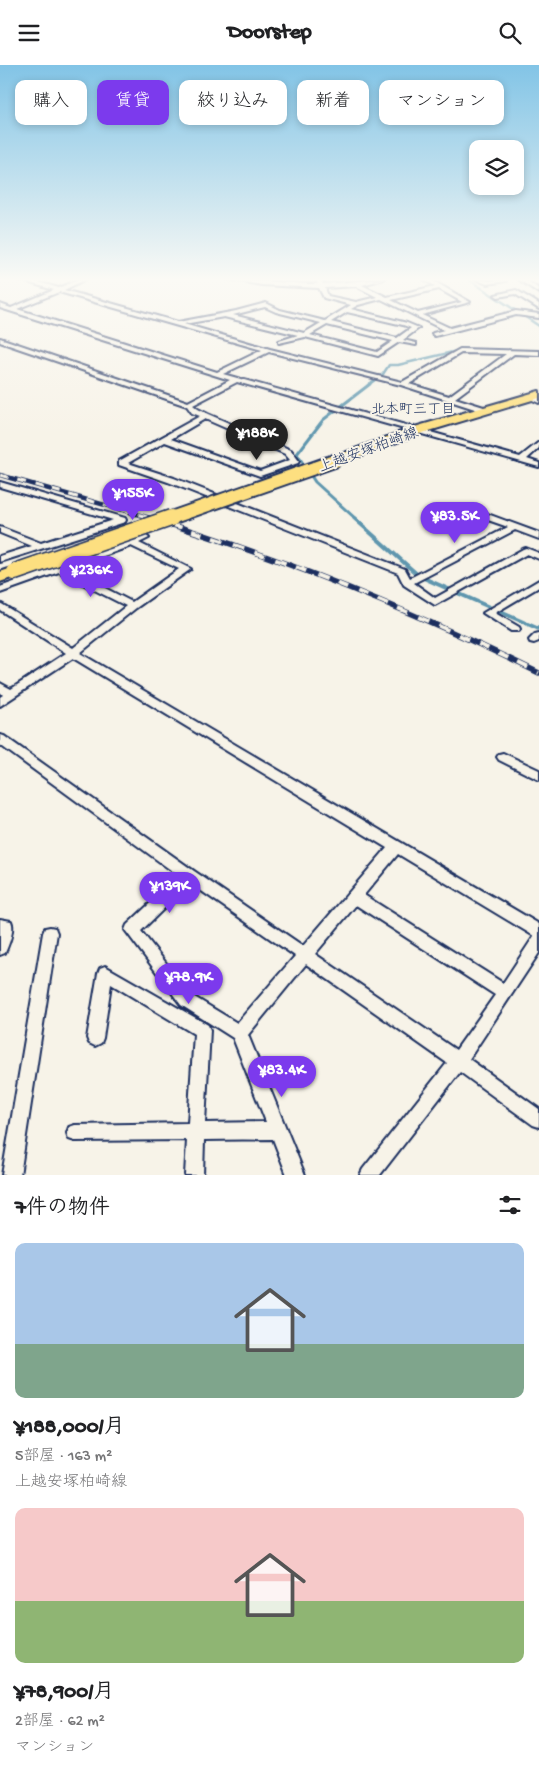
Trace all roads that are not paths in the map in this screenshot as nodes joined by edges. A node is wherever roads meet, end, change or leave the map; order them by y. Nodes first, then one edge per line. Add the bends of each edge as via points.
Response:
1 (81, 331) edge
2 (203, 331) edge
3 (289, 331) edge
4 (313, 331) edge
5 (360, 331) edge
6 (412, 331) edge
7 (447, 331) edge
8 (435, 334) dead end
9 (306, 335) junction
10 (0, 340) edge
11 (397, 341) junction
12 (281, 343) dead end
13 (414, 344) dead end
14 (268, 350) junction
15 (513, 352) junction
16 (539, 353) edge
17 (217, 373) junction
18 (237, 379) junction
19 (404, 384) junction
20 (536, 397) edge
21 (450, 399) junction
22 (189, 403) junction
23 (484, 410) junction
24 (205, 416) junction
25 (415, 431) junction
26 (165, 439) junction
27 (539, 445) edge
28 (522, 460) junction
29 (539, 465) edge
30 (0, 484) edge
31 (471, 511) dead end
32 (122, 520) junction
33 (515, 527) junction
34 (0, 530) edge
35 (539, 536) edge
36 (131, 543) junction
37 (41, 545) junction
38 (539, 556) edge
39 (0, 559) edge
40 (61, 569) junction
41 (0, 577) edge
42 (407, 583) junction
43 (539, 583) edge
44 (0, 590) edge
45 (0, 606) edge
46 (133, 606) junction
47 (515, 629) dead end
48 (73, 653) junction
49 (0, 687) edge
50 (10, 694) junction
51 (0, 702) edge
52 (0, 739) edge
53 (503, 757) dead end
54 (539, 775) edge
55 (396, 847) junction
56 (189, 875) junction
57 (354, 896) junction
58 (0, 925) edge
59 (50, 933) dead end
60 (539, 933) edge
61 (539, 941) edge
62 (0, 948) edge
63 (305, 954) junction
64 (505, 993) junction
65 (240, 1033) junction
66 (95, 1038) dead end
67 (458, 1061) junction
68 (539, 1119) edge
69 (278, 1129) junction
70 (196, 1130) junction
71 (75, 1133) dead end
72 (11, 1175) edge
73 (194, 1175) edge
74 (296, 1175) edge
75 (369, 1175) edge

1 - 17 street
2 - 14 street
3 - 9 street
4 - 9 street
5 - 11 street
6 - 11 street
7 - 8 street
9 - 11 street via 378,355
9 - 12 street
10 - 22 street
11 - 13 street
14 - 17 street
14 - 19 street
15 - 16 street
15 - 19 street via 460,351
15 - 21 street
17 - 18 street
18 - 22 street
18 - 25 street
19 - 21 street
20 - 23 main road, 上越安塚柏崎線
21 - 23 street
22 - 24 street
23 - 25 main road, 上越安塚柏崎線
24 - 26 street
24 - 26 street via 288,452 296,461 260,474
25 - 28 street
25 - 41 main road, 上越安塚柏崎線, bridge
26 - 42 street via 122,463 402,571
27 - 28 street
28 - 29 street
30 - 32 street
31 - 33 street
32 - 36 street via 145,538
32 - 37 street
33 - 35 street
33 - 42 street
34 - 37 street
36 - 40 street
36 - 46 street via 186,569
37 - 39 street
38 - 42 street via 526,551 435,602
40 - 44 street
40 - 46 street
43 - 47 street via 488,613
45 - 48 street
46 - 48 street
48 - 50 street
48 - 55 street
49 - 50 street
50 - 51 street
52 - 56 street
53 - 54 street
55 - 57 street
55 - 60 street
56 - 63 street
56 - 65 street via 132,930 186,1000
57 - 63 street
57 - 64 street
58 - 62 street via 6,925
59 - 72 street
61 - 64 street
63 - 65 street
63 - 67 street
64 - 67 street
65 - 69 street
66 - 70 street via 105,973 202,1030
67 - 68 street
67 - 75 street
69 - 70 street
69 - 74 street
70 - 71 street
70 - 73 street

